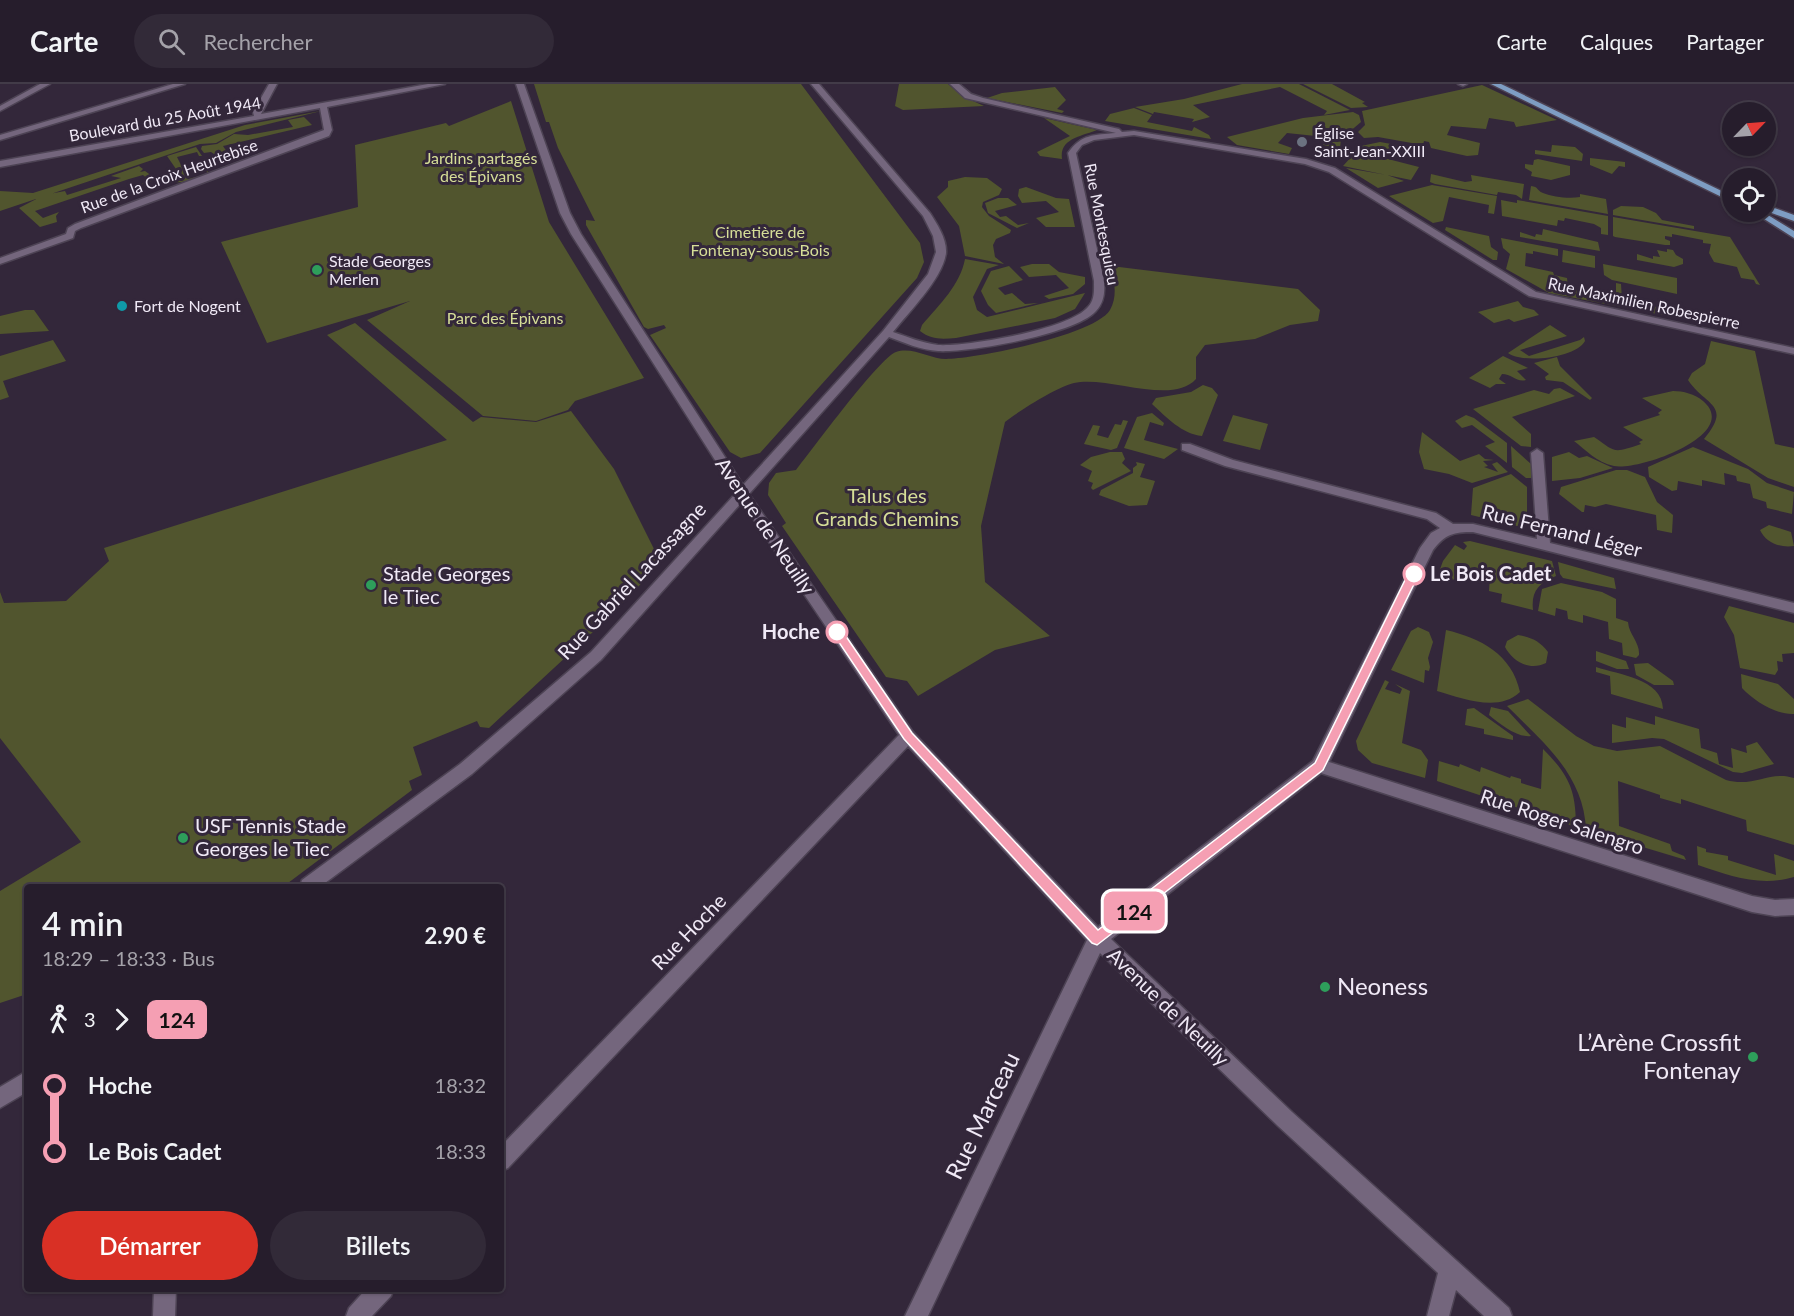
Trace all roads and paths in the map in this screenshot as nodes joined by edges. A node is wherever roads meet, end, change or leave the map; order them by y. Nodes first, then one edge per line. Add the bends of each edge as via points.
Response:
1 (46, 84) edge
2 (181, 84) edge
3 (273, 84) edge
4 (441, 84) edge
5 (520, 84) edge
6 (815, 84) edge
7 (954, 84) edge
8 (1495, 84) edge
9 (1510, 84) edge
10 (323, 105) junction
11 (0, 109) edge
12 (258, 118) junction
13 (1122, 133) junction
14 (1144, 134) joint
15 (0, 138) edge
16 (0, 164) edge
17 (1722, 187) edge
18 (1722, 194) edge
19 (1776, 211) edge
20 (1794, 218) edge
21 (1770, 222) edge
22 (1794, 240) edge
23 (0, 261) edge
24 (887, 333) junction
25 (1794, 351) edge
26 (1186, 447) dead end
27 (1537, 453) dead end
28 (742, 492) junction
29 (1450, 528) junction
30 (1544, 546) junction
31 (1794, 608) edge
32 (908, 736) junction
33 (1319, 766) junction
34 (311, 884) edge
35 (1794, 908) edge
36 (1097, 939) junction
37 (24, 1083) edge
38 (0, 1098) edge
39 (504, 1159) edge
40 (1450, 1270) junction
41 (165, 1292) edge
42 (378, 1292) edge
43 (164, 1316) edge
44 (357, 1316) edge
45 (916, 1316) edge
46 (1438, 1316) edge
47 (1501, 1316) edge

1 - 11 street
2 - 15 street
3 - 12 street via 256,112
4 - 10 street, Boulevard du 25 Août 1944
5 - 28 street, Avenue de Neuilly via 576,234
6 - 24 street, Rue Gabriel Lacassagne via 927,216 938,236 941,252 933,274
7 - 13 street via 968,96 981,100
8 - 18 main road
9 - 17 main road
10 - 12 street, Boulevard du 25 Août 1944
10 - 23 street, Rue de la Croix Heurtebise via 326,134 78,226 61,241
12 - 16 street, Boulevard du 25 Août 1944
13 - 14 street, Rue Montesquieu
13 - 24 street, Rue Montesquieu via 1086,140 1072,153 1099,281 1100,296 1090,311 1056,328 961,347 926,346
14 - 25 street, Rue Maximilien Robespierre via 1318,165 1340,174 1533,294
19 - 20 main road
21 - 22 main road
24 - 28 street, Rue Gabriel Lacassagne
26 - 29 street, Rue Fernand Léger via 1229,463 1431,516
27 - 30 street
28 - 32 street, Avenue de Neuilly
28 - 34 street, Rue Gabriel Lacassagne via 596,656 466,769
29 - 30 street, Rue Fernand Léger via 1473,528
29 - 33 street via 1436,536 1427,548
30 - 31 street, Rue Fernand Léger
32 - 36 street, Avenue de Neuilly
32 - 39 street, Rue Hoche
33 - 35 street, Rue Roger Salengro via 1752,904
33 - 36 street
36 - 40 street, Avenue de Neuilly
36 - 45 street, Rue Marceau
37 - 38 street
40 - 46 street
40 - 47 street, Avenue de Neuilly
41 - 43 street
42 - 44 street

